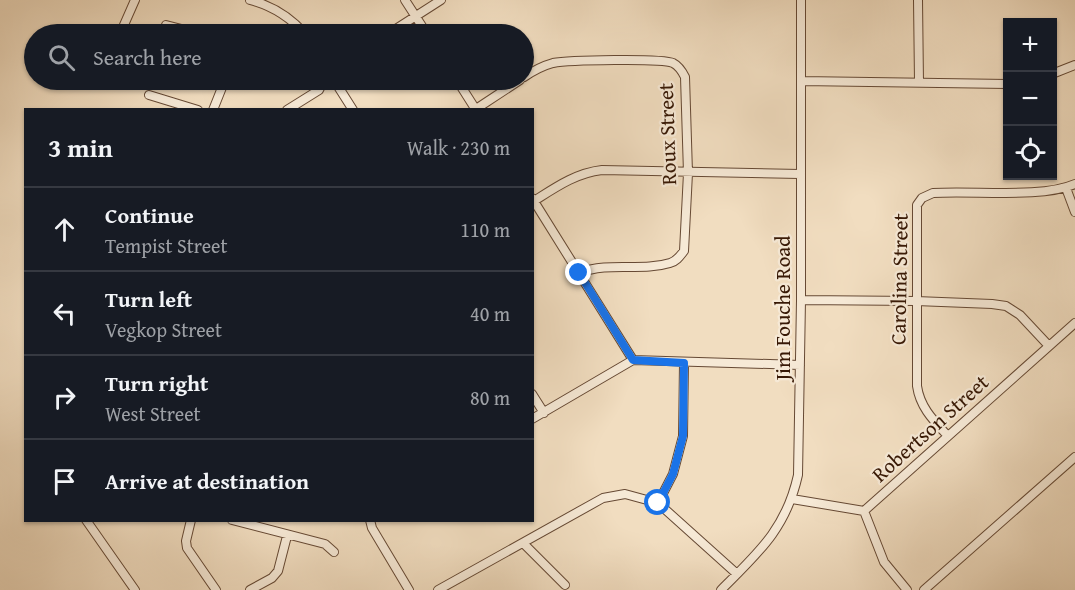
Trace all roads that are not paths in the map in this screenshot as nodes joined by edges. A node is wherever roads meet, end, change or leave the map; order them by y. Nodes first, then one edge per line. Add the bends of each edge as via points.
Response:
1 (135, 0) edge
2 (250, 0) edge
3 (405, 0) edge
4 (441, 0) edge
5 (801, 0) edge
6 (918, 0) edge
7 (415, 16) junction
8 (124, 24) edge
9 (294, 24) edge
10 (403, 24) edge
11 (420, 24) edge
12 (1075, 64) edge
13 (534, 71) edge
14 (1057, 72) edge
15 (801, 81) junction
16 (919, 82) junction
17 (1003, 84) edge
18 (221, 90) edge
19 (319, 90) edge
20 (340, 90) edge
21 (464, 90) edge
22 (504, 90) edge
23 (149, 95) dead end
24 (191, 108) edge
25 (214, 108) edge
26 (290, 108) edge
27 (352, 108) edge
28 (475, 108) edge
29 (477, 108) edge
30 (688, 173) junction
31 (800, 174) junction
32 (1075, 184) edge
33 (1066, 188) junction
34 (534, 199) edge
35 (534, 202) edge
36 (1075, 212) edge
37 (579, 273) junction
38 (801, 300) junction
39 (916, 301) junction
40 (1075, 323) edge
41 (1049, 346) junction
42 (633, 360) junction
43 (684, 363) junction
44 (800, 365) junction
45 (534, 397) edge
46 (544, 413) junction
47 (534, 418) edge
48 (947, 435) junction
49 (1075, 457) edge
50 (792, 500) junction
51 (658, 503) junction
52 (864, 511) junction
53 (87, 522) edge
54 (191, 522) edge
55 (239, 522) edge
56 (370, 522) edge
57 (287, 536) junction
58 (523, 543) junction
59 (334, 552) dead end
60 (737, 574) junction
61 (565, 585) dead end
62 (135, 590) edge
63 (216, 590) edge
64 (250, 590) edge
65 (409, 590) edge
66 (438, 590) edge
67 (721, 590) edge
68 (907, 590) edge
69 (924, 590) edge

1 - 8 street
2 - 9 street via 282,13
3 - 7 street
4 - 7 street
5 - 15 street, Jim Fouche Road
6 - 16 street
7 - 10 street
7 - 11 street
12 - 14 street
13 - 30 street, Roux Street via 562,62 672,63 685,77
15 - 16 street
15 - 31 street, Jim Fouche Road
16 - 17 street
18 - 25 street
19 - 26 street
20 - 27 street
21 - 28 street
22 - 29 street, Roux Street
23 - 24 street
30 - 31 street
30 - 34 street via 586,172
30 - 37 street, Roux Street via 686,240 680,257 669,264 601,267
31 - 38 street, Jim Fouche Road
32 - 33 street, Carolina Street
33 - 36 street
33 - 39 street, Carolina Street via 944,192 922,198 916,215
35 - 37 street
37 - 42 street
38 - 39 street
38 - 44 street, Jim Fouche Road
39 - 41 street via 1006,306
39 - 48 street, Carolina Street via 918,396 926,413
40 - 41 street, Robertson Street
41 - 48 street, Robertson Street
42 - 43 street
42 - 46 street
43 - 44 street
43 - 51 street via 683,436 673,474
44 - 50 street, Jim Fouche Road via 799,467
45 - 46 street
46 - 47 street
48 - 52 street, Robertson Street
49 - 69 street
50 - 52 street, Robertson Street
50 - 60 street, Jim Fouche Road via 776,531
51 - 58 street via 634,495 614,495
51 - 60 street
52 - 68 street via 885,562
53 - 62 street
54 - 63 street via 187,548
55 - 57 street
56 - 65 street
57 - 59 street via 325,544
57 - 64 street via 278,571
58 - 61 street
58 - 66 street
60 - 67 street, Jim Fouche Road

